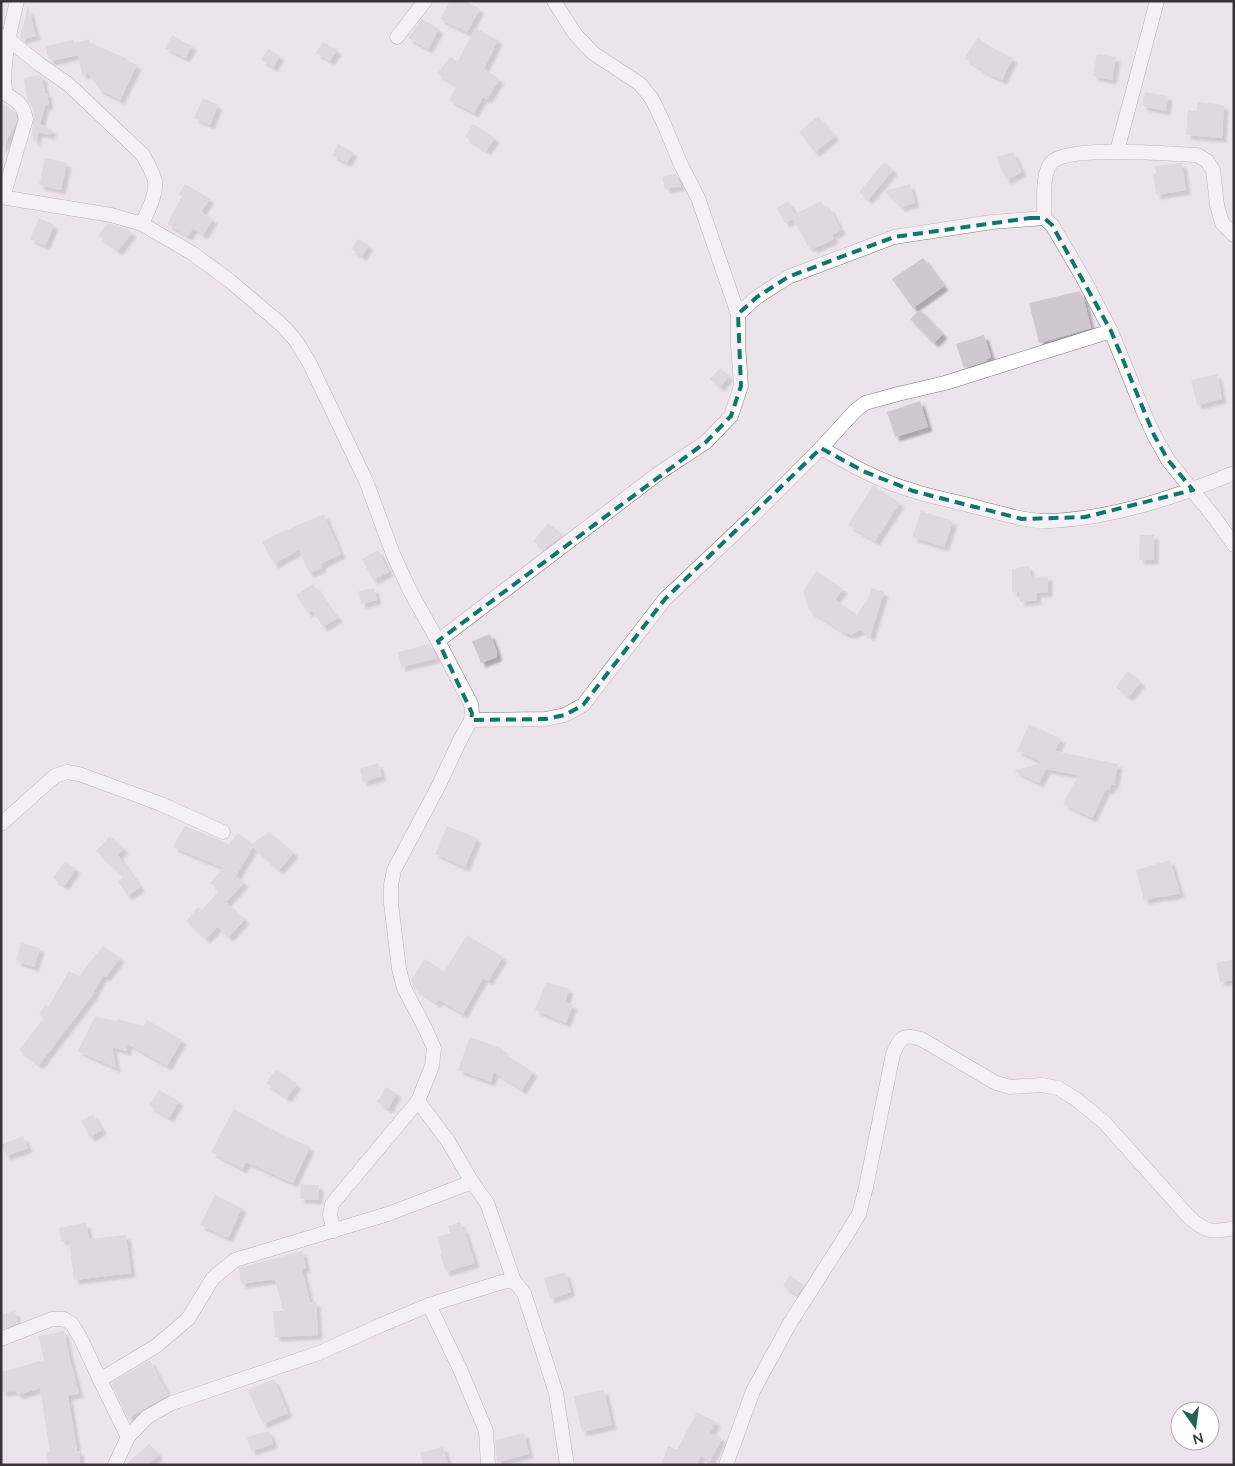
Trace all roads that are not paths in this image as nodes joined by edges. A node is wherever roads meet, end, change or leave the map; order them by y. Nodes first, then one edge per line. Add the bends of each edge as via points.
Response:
1 (18, 1) edge
2 (426, 1) edge
3 (554, 1) edge
4 (1157, 1) edge
5 (4, 37) edge
6 (397, 37) dead end
7 (1116, 151) junction
8 (2, 197) edge
9 (1044, 218) junction
10 (142, 224) junction
11 (1234, 235) edge
12 (738, 314) junction
13 (1111, 331) junction
14 (821, 448) junction
15 (1234, 473) edge
16 (1193, 490) junction
17 (1234, 546) edge
18 (438, 641) junction
19 (472, 720) junction
20 (1, 824) edge
21 (223, 832) dead end
22 (418, 1101) junction
23 (472, 1182) junction
24 (1234, 1228) edge
25 (334, 1231) junction
26 (514, 1281) junction
27 (429, 1305) junction
28 (1, 1339) edge
29 (100, 1380) junction
30 (128, 1437) junction
31 (115, 1465) edge
32 (488, 1465) edge
33 (566, 1465) edge
34 (726, 1465) edge

1 - 5 street
2 - 6 street
3 - 12 street via 575,34 593,53 640,84 652,99 698,198
4 - 7 street
5 - 8 street via 4,89 24,108 26,119
5 - 10 street via 68,84 142,155 155,183
7 - 9 street via 1073,154 1051,162 1045,174
7 - 11 street via 1198,155 1213,170 1222,223
8 - 10 street via 111,215
9 - 12 street via 992,222 894,237 788,277
9 - 13 street via 1052,225
10 - 18 street via 230,280 296,341 366,481 407,584
12 - 18 street via 741,386 730,416 706,442
13 - 14 street via 945,383 865,404
13 - 16 street via 1154,435 1168,460
14 - 16 street via 863,471 913,491 1022,519 1050,521 1085,517 1132,508
14 - 19 street via 665,598 582,705 565,715 544,719
15 - 16 street
16 - 17 street
18 - 19 street via 471,704
19 - 22 street via 394,870 391,885 394,931 404,988 434,1048 432,1066
20 - 21 street via 55,776 67,772 162,804
22 - 23 street via 448,1141
22 - 25 street via 332,1204 330,1215
23 - 25 street
23 - 26 street via 487,1203
24 - 34 street via 1212,1231 1201,1227 1104,1122 1058,1088 1042,1085 1010,1087 996,1083 921,1039 905,1037 898,1042 893,1054 859,1214 790,1323 753,1391
25 - 29 street via 235,1260 213,1278 188,1319 156,1346
26 - 27 street
26 - 33 street via 524,1293 556,1393
27 - 30 street via 319,1353 172,1403 147,1417
27 - 32 street via 486,1431
28 - 29 street via 52,1319 64,1319 72,1324 81,1339
29 - 30 street
30 - 31 street

